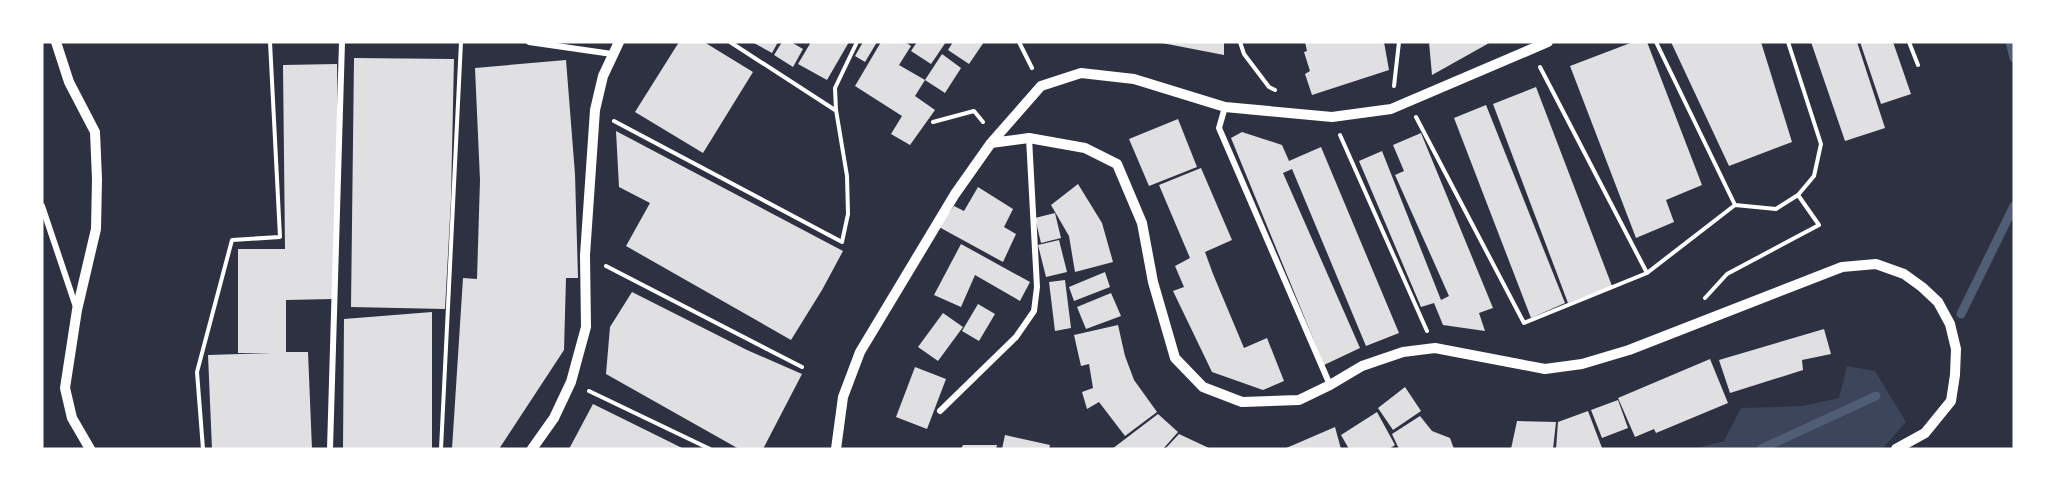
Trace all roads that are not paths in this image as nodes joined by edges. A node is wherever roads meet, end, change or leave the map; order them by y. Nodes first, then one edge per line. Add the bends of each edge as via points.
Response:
1 (56, 42) edge
2 (342, 42) edge
3 (529, 42) edge
4 (619, 42) edge
5 (1548, 42) edge
6 (1531, 46) edge
7 (612, 54) junction
8 (1225, 107) junction
9 (1029, 138) junction
10 (991, 143) junction
11 (42, 206) edge
12 (78, 310) junction
13 (1330, 385) junction
14 (940, 411) dead end
15 (90, 449) edge
16 (330, 449) edge
17 (532, 449) edge
18 (836, 449) edge
19 (1896, 449) edge

1 - 12 street via 69,82 95,132 96,229
2 - 16 street
3 - 7 street
4 - 7 street
5 - 6 street
6 - 8 street via 1391,109 1332,117
7 - 17 street via 595,110 585,255 586,327 571,382 554,418
8 - 10 street via 1134,79 1081,73 1041,86
8 - 13 street via 1219,128
9 - 10 street
9 - 13 street via 1085,147 1117,164 1142,223 1175,358 1203,387 1242,402 1299,400
9 - 14 street via 1037,287 1034,311 1017,337
10 - 18 street via 955,194 860,352 843,397
11 - 12 street
12 - 15 street via 65,388 72,418
13 - 19 street via 1362,366 1403,351 1435,348 1545,369 1582,364 1629,350 1842,267 1876,264 1904,273 1938,302 1950,324 1956,349 1951,400 1925,433

